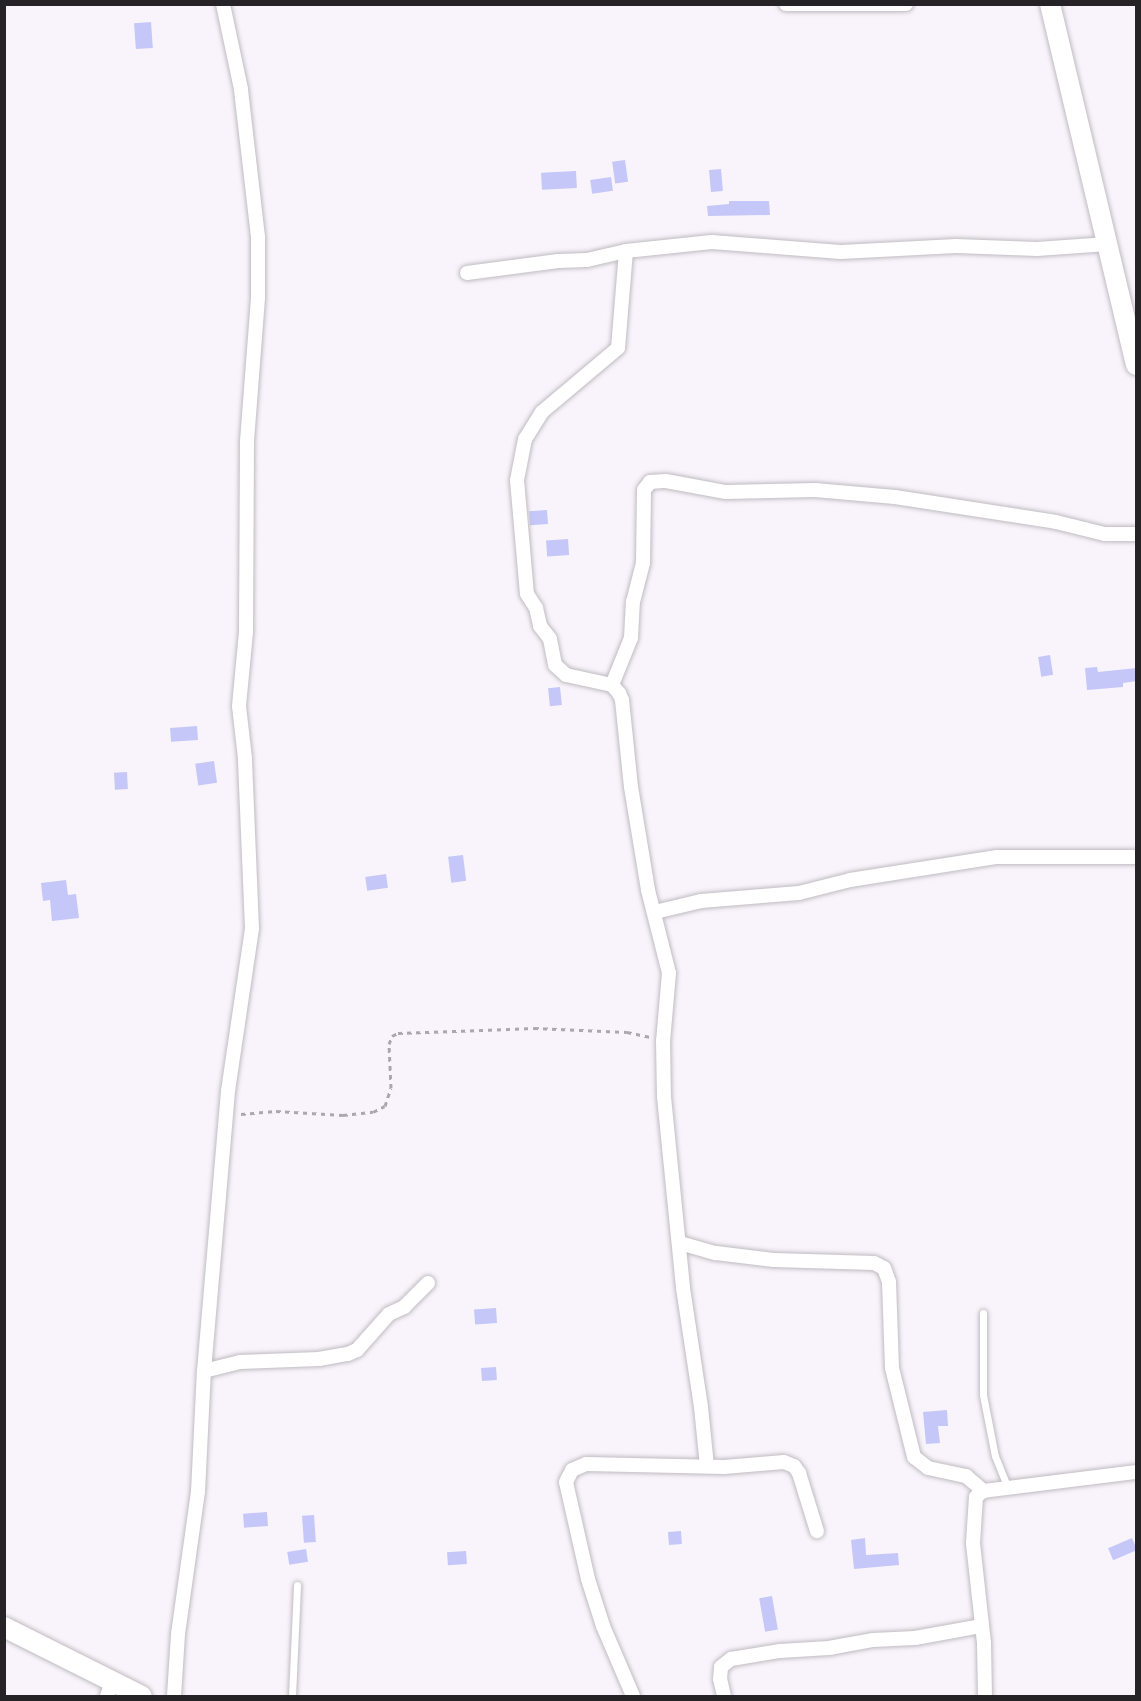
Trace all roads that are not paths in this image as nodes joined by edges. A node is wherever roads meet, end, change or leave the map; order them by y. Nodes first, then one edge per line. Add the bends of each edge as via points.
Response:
1 (223, 4) edge
2 (786, 4) edge
3 (906, 4) edge
4 (1050, 4) edge
5 (1108, 244) junction
6 (626, 251) junction
7 (466, 273) dead end
8 (1137, 365) edge
9 (1137, 534) edge
10 (612, 685) junction
11 (1137, 857) edge
12 (655, 912) junction
13 (680, 1243) junction
14 (428, 1283) dead end
15 (983, 1313) dead end
16 (204, 1371) junction
17 (706, 1466) junction
18 (1137, 1472) edge
19 (1008, 1488) junction
20 (983, 1491) junction
21 (818, 1531) dead end
22 (297, 1585) dead end
23 (982, 1626) junction
24 (4, 1627) edge
25 (109, 1689) edge
26 (142, 1696) edge
27 (174, 1696) edge
28 (292, 1696) edge
29 (633, 1696) edge
30 (724, 1696) edge
31 (985, 1696) edge

1 - 16 street via 241,88 258,237 247,441 246,632 239,706 252,928 226,1115
2 - 3 street
4 - 5 main road
5 - 6 street via 841,252 712,243
5 - 8 main road
6 - 7 street via 587,260
6 - 10 street via 618,348 542,412 525,439 517,480 527,594 550,639 555,665 566,675
9 - 10 street via 1105,534 1056,522 865,494 815,490 726,492 666,481 650,482 644,490 644,563 633,602 631,638
10 - 12 street via 622,700 633,798
11 - 12 street via 997,857 850,880 798,893 701,901
12 - 13 street via 669,973 663,1041 664,1097
13 - 17 street
13 - 20 street via 774,1260 874,1263 884,1268 889,1282 892,1368 914,1457 928,1468 966,1476
14 - 16 street via 404,1307 388,1314 357,1350 348,1354 240,1362
15 - 19 lane via 983,1395 995,1456
16 - 27 street via 198,1492 178,1634
17 - 21 street via 789,1464 798,1473
17 - 29 street via 586,1464 568,1476 588,1579
18 - 19 street
19 - 20 street
20 - 23 street via 974,1506 973,1543
22 - 28 lane
23 - 30 street via 915,1638 732,1659 721,1667
23 - 31 street
24 - 25 main road
25 - 26 main road

